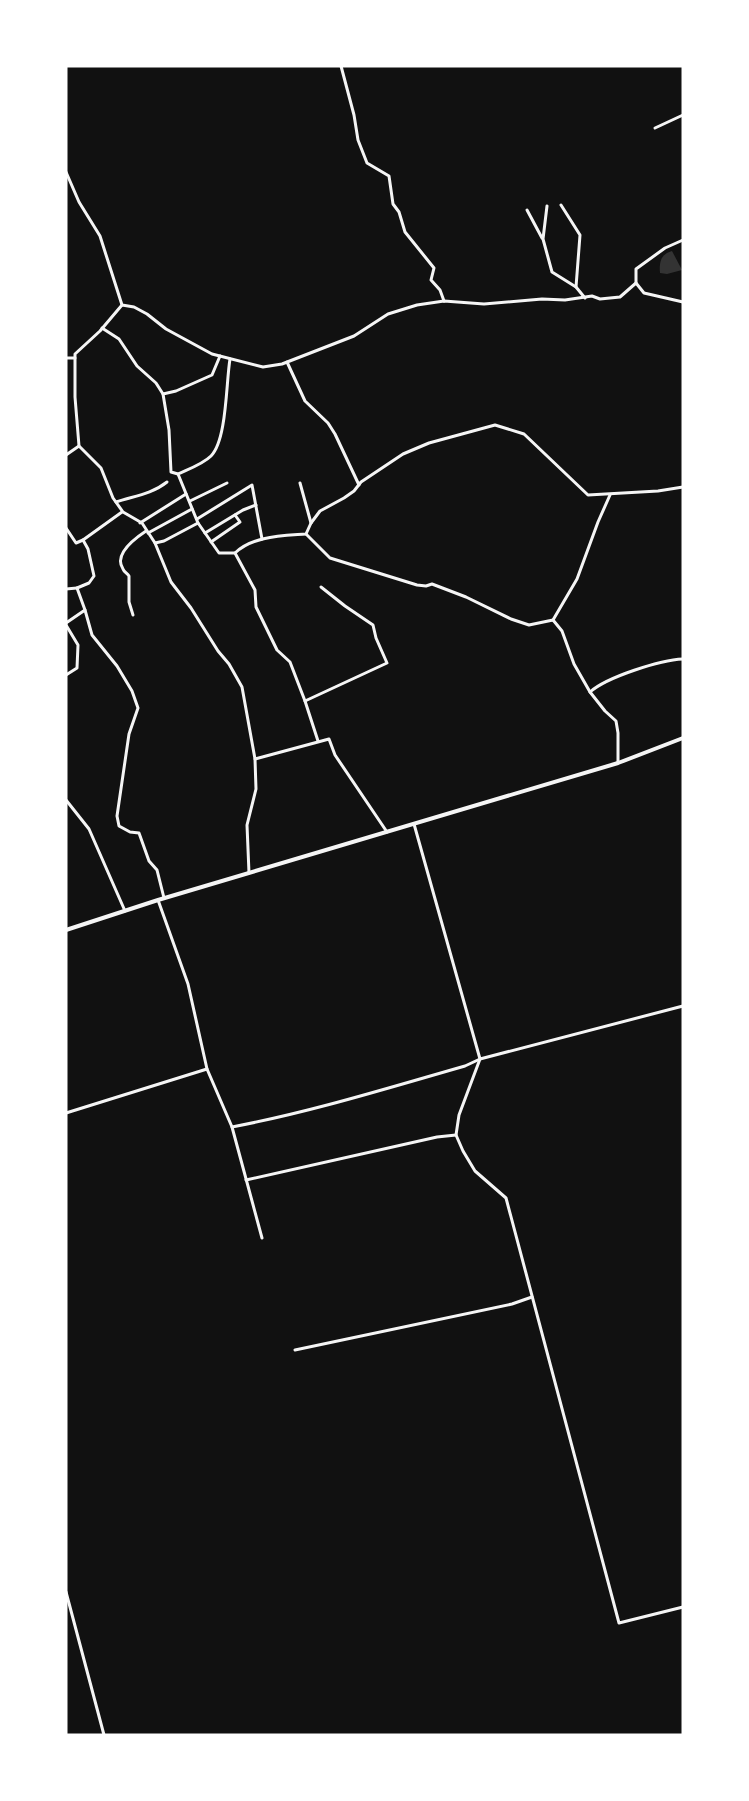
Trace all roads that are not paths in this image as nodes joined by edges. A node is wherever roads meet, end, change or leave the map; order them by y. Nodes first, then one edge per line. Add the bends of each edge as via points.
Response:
1 (341, 66) edge
2 (683, 115) edge
3 (655, 128) dead end
4 (66, 172) edge
5 (561, 205) dead end
6 (547, 206) dead end
7 (527, 210) dead end
8 (543, 239) junction
9 (683, 240) edge
10 (636, 283) junction
11 (576, 287) junction
12 (585, 297) junction
13 (444, 301) junction
14 (683, 302) edge
15 (122, 305) junction
16 (102, 328) junction
17 (220, 356) junction
18 (66, 358) edge
19 (75, 358) junction
20 (230, 359) junction
21 (287, 362) junction
22 (163, 394) junction
23 (79, 446) junction
24 (66, 455) edge
25 (178, 474) junction
26 (167, 482) dead end
27 (227, 483) dead end
28 (300, 483) dead end
29 (359, 485) junction
30 (683, 487) edge
31 (186, 494) junction
32 (611, 494) junction
33 (190, 501) junction
34 (116, 502) junction
35 (256, 505) junction
36 (192, 509) junction
37 (123, 512) junction
38 (235, 515) junction
39 (198, 521) junction
40 (140, 523) junction
41 (311, 523) junction
42 (66, 528) edge
43 (147, 532) junction
44 (205, 533) junction
45 (306, 534) junction
46 (262, 539) junction
47 (83, 540) junction
48 (211, 542) junction
49 (155, 543) junction
50 (235, 553) junction
51 (321, 587) dead end
52 (77, 588) junction
53 (66, 589) edge
54 (85, 610) junction
55 (133, 615) dead end
56 (553, 620) junction
57 (66, 624) edge
58 (683, 659) edge
59 (66, 675) edge
60 (590, 692) junction
61 (305, 700) junction
62 (683, 738) edge
63 (318, 741) junction
64 (255, 759) junction
65 (618, 763) junction
66 (66, 800) edge
67 (68, 806) edge
68 (414, 824) junction
69 (387, 832) junction
70 (249, 873) junction
71 (164, 899) junction
72 (158, 900) junction
73 (125, 911) junction
74 (66, 930) edge
75 (683, 1006) edge
76 (480, 1059) junction
77 (207, 1069) junction
78 (66, 1113) edge
79 (232, 1127) junction
80 (456, 1135) junction
81 (246, 1180) junction
82 (262, 1238) dead end
83 (532, 1297) junction
84 (295, 1350) dead end
85 (66, 1592) edge
86 (683, 1607) edge
87 (104, 1735) edge

1 - 13 street via 367,163 389,176 393,204 405,232 434,268 431,280
2 - 3 street
4 - 15 street via 100,236
5 - 11 street via 580,235
6 - 8 street
7 - 8 street
8 - 11 street via 552,272
9 - 10 street via 664,248 636,269
10 - 12 street via 620,297
10 - 14 street via 644,293
11 - 12 street
12 - 13 street via 484,304
13 - 21 street via 388,314 354,336
15 - 16 street
15 - 17 street via 134,307 189,343
16 - 19 street
16 - 22 street via 119,339
17 - 20 street
17 - 22 street via 212,375
18 - 19 street
19 - 23 street
20 - 21 street via 263,367
20 - 25 street via 220,440 212,455
21 - 29 street via 304,401 335,434
22 - 25 street via 171,472
23 - 24 street
23 - 34 street via 101,468
25 - 31 street
26 - 34 street via 150,493
27 - 33 street
28 - 41 street
29 - 32 street via 403,454 495,425 524,434 588,495
29 - 41 street via 320,511
30 - 32 street
31 - 33 street
31 - 40 street
32 - 56 street via 577,579
33 - 36 street
34 - 37 street
35 - 38 street
35 - 39 street via 252,485
35 - 46 street
36 - 39 street
36 - 43 street
37 - 40 street
37 - 47 street
38 - 44 street
38 - 48 street via 240,522
39 - 44 street
39 - 49 street
40 - 43 street
41 - 45 street
42 - 47 street via 76,543
43 - 49 street
43 - 55 street via 128,546 122,558 122,568 129,576
44 - 48 street
45 - 46 street
45 - 56 street via 330,558 347,564 417,585 432,584 530,625
46 - 50 street via 243,545
47 - 52 street via 94,576
48 - 50 street via 219,553
49 - 64 street via 171,582 242,687
50 - 61 street via 255,590 261,618 277,650 290,662
51 - 61 street via 373,625 387,663
52 - 53 street
52 - 54 street
54 - 57 street
54 - 71 street via 92,634 117,666 138,708 129,734 117,816 119,826 139,833 149,861 157,870
56 - 60 street
57 - 59 street via 78,645 77,668
58 - 60 street via 662,662 599,684
60 - 65 street via 616,721
61 - 63 street
62 - 65 street
63 - 64 street
63 - 69 street via 329,740
64 - 70 street via 256,789 247,825
65 - 68 street
66 - 67 street
67 - 73 street via 89,829
68 - 69 street
68 - 76 street
69 - 70 street
70 - 71 street
71 - 72 street
72 - 73 street
72 - 77 street via 188,984
73 - 74 street
75 - 76 street
76 - 79 street via 334,1103
76 - 80 street via 459,1115
77 - 78 street
77 - 79 street
79 - 81 street
80 - 81 street
80 - 83 street via 475,1171 506,1198
81 - 82 street
83 - 84 street
83 - 86 street via 619,1623
85 - 87 street

